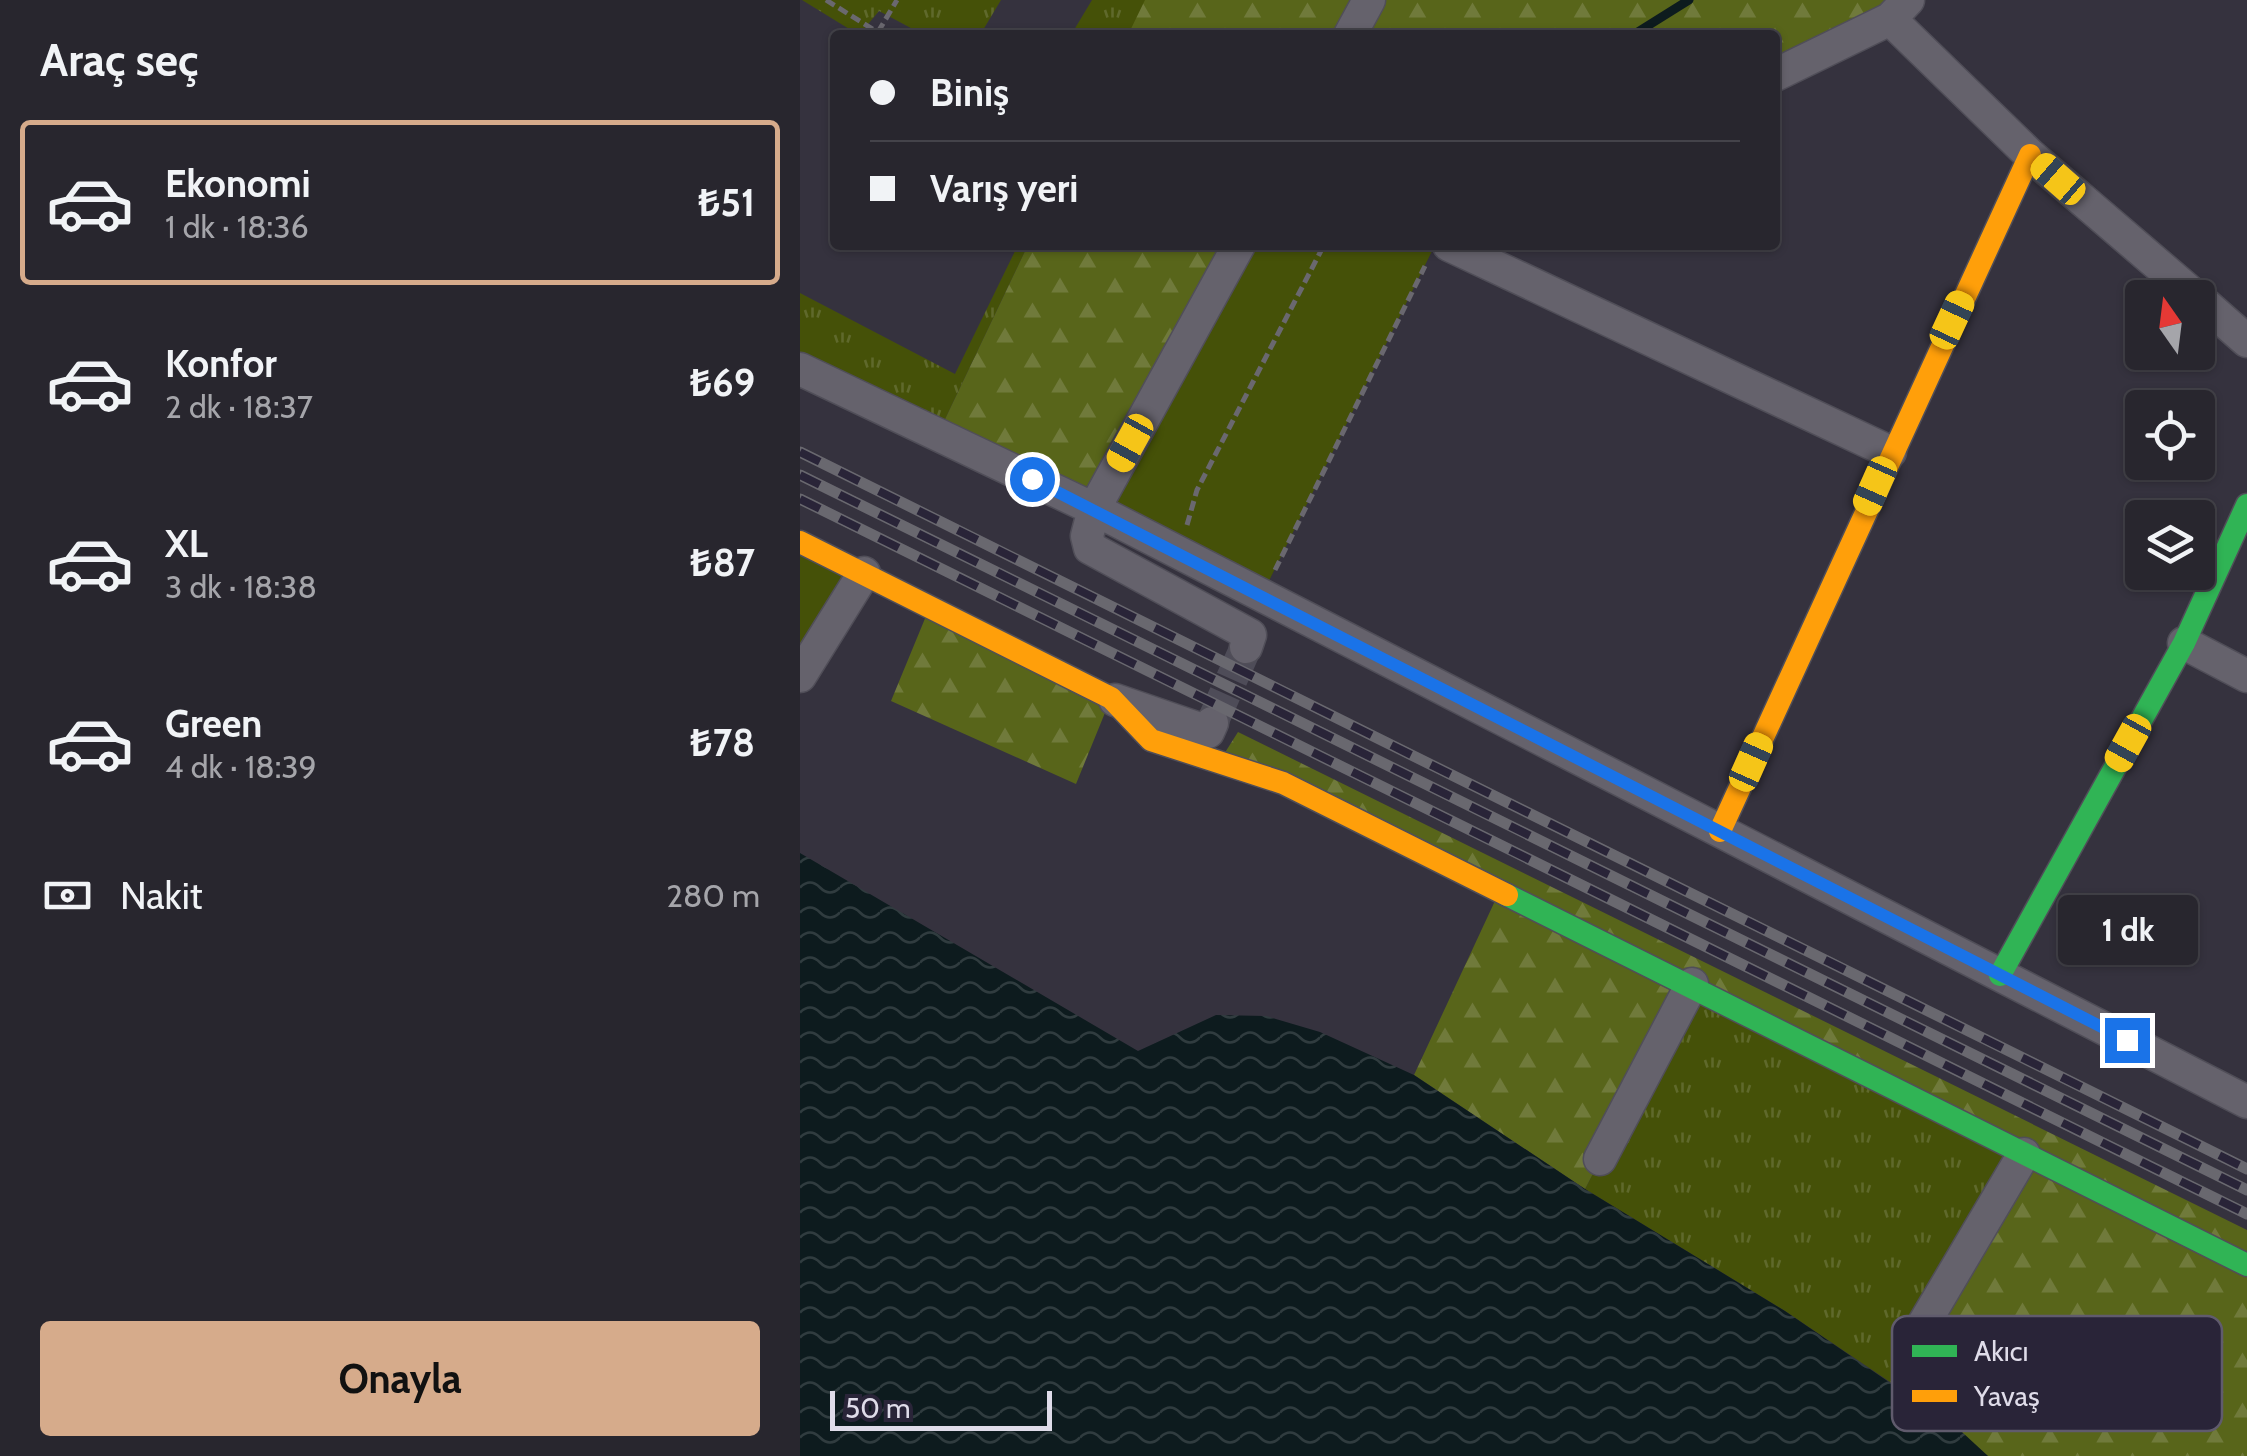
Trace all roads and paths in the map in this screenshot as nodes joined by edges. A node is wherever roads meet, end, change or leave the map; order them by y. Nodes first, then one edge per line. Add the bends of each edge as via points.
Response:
1 (826, 0) edge
2 (897, 0) edge
3 (1368, 0) edge
4 (1899, 10) edge
5 (874, 30) edge
6 (882, 30) edge
7 (1353, 30) edge
8 (1780, 72) edge
9 (2030, 155) junction
10 (1236, 250) edge
11 (1321, 250) edge
12 (1438, 254) edge
13 (2176, 280) edge
14 (2215, 313) edge
15 (2247, 340) edge
16 (800, 369) edge
17 (1890, 452) junction
18 (2247, 505) edge
19 (1094, 509) junction
20 (800, 542) edge
21 (1179, 552) junction
22 (864, 574) junction
23 (1262, 595) junction
24 (2184, 643) junction
25 (1246, 647) dead end
26 (800, 676) edge
27 (2247, 676) edge
28 (1111, 698) junction
29 (1212, 722) dead end
30 (1720, 831) junction
31 (2000, 975) junction
32 (1692, 984) junction
33 (2247, 1102) edge
34 (2024, 1154) junction
35 (1600, 1159) dead end
36 (2247, 1265) edge
37 (1928, 1316) edge

1 - 5 path
2 - 6 path
3 - 7 street
4 - 8 street
4 - 9 street
9 - 13 street
9 - 17 street
10 - 19 street
11 - 21 path via 1197,490
12 - 17 street
12 - 23 path
14 - 15 street
16 - 19 street
17 - 30 street
18 - 24 street
19 - 21 street
19 - 25 street via 1090,548 1250,635
20 - 22 street
21 - 23 street
22 - 26 street
22 - 28 street
23 - 30 street
24 - 27 street
24 - 31 street
28 - 29 street via 1208,732
28 - 32 street via 1151,740 1282,783
30 - 31 street
31 - 33 street
32 - 34 street
32 - 35 street
34 - 36 street
34 - 37 street

